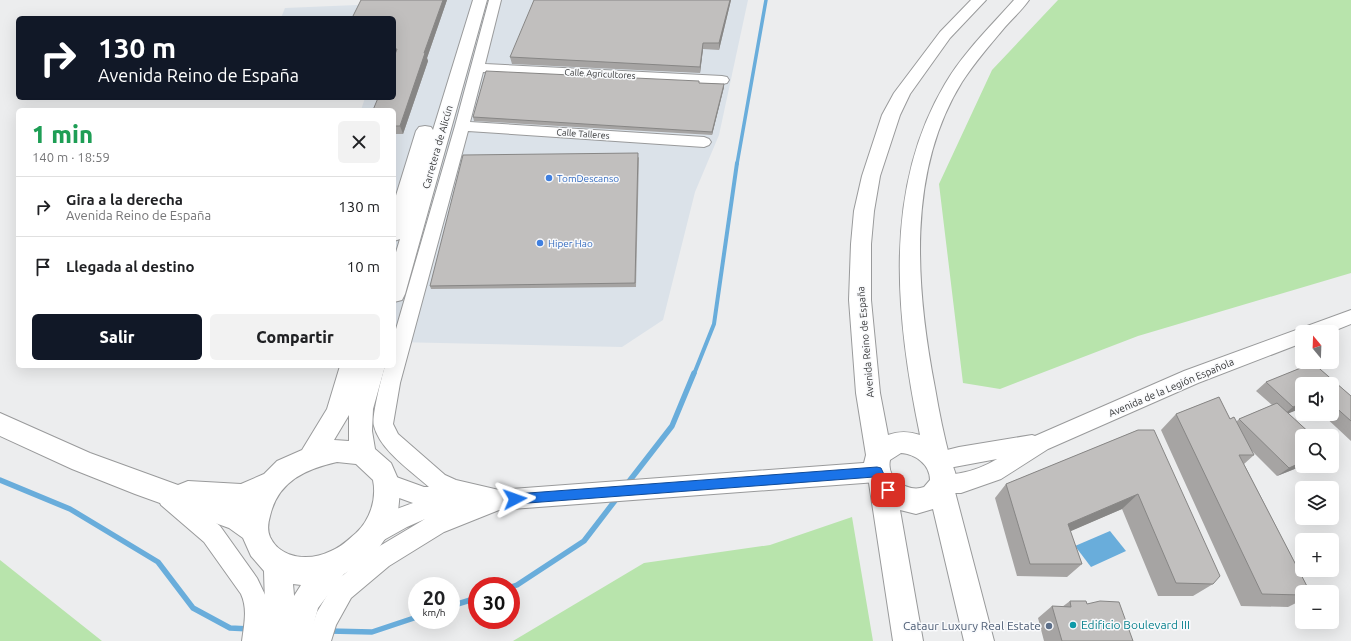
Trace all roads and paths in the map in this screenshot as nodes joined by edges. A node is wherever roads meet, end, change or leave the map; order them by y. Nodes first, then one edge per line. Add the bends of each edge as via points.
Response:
1 (465, 0) edge
2 (480, 0) edge
3 (495, 0) edge
4 (978, 0) edge
5 (1022, 0) edge
6 (477, 68) junction
7 (722, 80) dead end
8 (462, 126) junction
9 (704, 142) dead end
10 (396, 227) edge
11 (396, 287) edge
12 (1351, 317) edge
13 (1330, 325) edge
14 (1295, 338) edge
15 (396, 362) edge
16 (351, 368) edge
17 (372, 368) edge
18 (394, 368) edge
19 (0, 424) edge
20 (363, 454) junction
21 (311, 457) junction
22 (879, 470) junction
23 (940, 473) junction
24 (272, 482) junction
25 (388, 484) junction
26 (161, 491) junction
27 (499, 500) junction
28 (255, 531) junction
29 (370, 538) junction
30 (338, 578) junction
31 (280, 590) junction
32 (254, 641) edge
33 (272, 641) edge
34 (294, 641) edge
35 (319, 641) edge
36 (908, 641) edge
37 (979, 641) edge

1 - 10 main road, Carretera de Alicún
2 - 11 main road, Carretera de Alicún
3 - 6 street
4 - 22 main road, Avenida Reino de España via 945,36 902,93 891,116 871,176 861,244 860,300 868,393
5 - 23 main road via 973,56 944,98 928,140 914,199 910,250 911,302 920,375
6 - 7 street, Calle Agricultores
6 - 8 street
8 - 9 street, Calle Talleres
8 - 15 street
12 - 13 street
14 - 23 street, Avenida de la Legión Española via 1191,377 1041,443 994,472 961,483
16 - 21 main road via 338,412
17 - 20 main road via 361,409
18 - 27 street via 383,425 391,440 438,482 454,489
19 - 26 main road via 81,461
20 - 21 main road via 337,451
20 - 25 main road via 382,470
21 - 24 main road via 294,464
22 - 23 main road via 896,496 913,501 930,499 936,494
22 - 23 main road via 884,448 901,442 921,446 930,452
22 - 27 street
22 - 36 main road, Avenida Reino de España
23 - 37 main road
24 - 26 main road via 242,496
24 - 28 main road via 258,508
25 - 27 street via 424,497
25 - 29 main road via 387,506
26 - 28 main road via 238,518
26 - 31 street via 212,534 249,586
27 - 29 street via 434,506 396,520
27 - 30 street via 436,525 381,558
28 - 31 main road
29 - 30 main road via 351,556
30 - 31 main road
30 - 31 main road via 315,570 296,571
30 - 35 street
31 - 32 street via 257,617
31 - 33 main road via 278,621
31 - 34 main road

